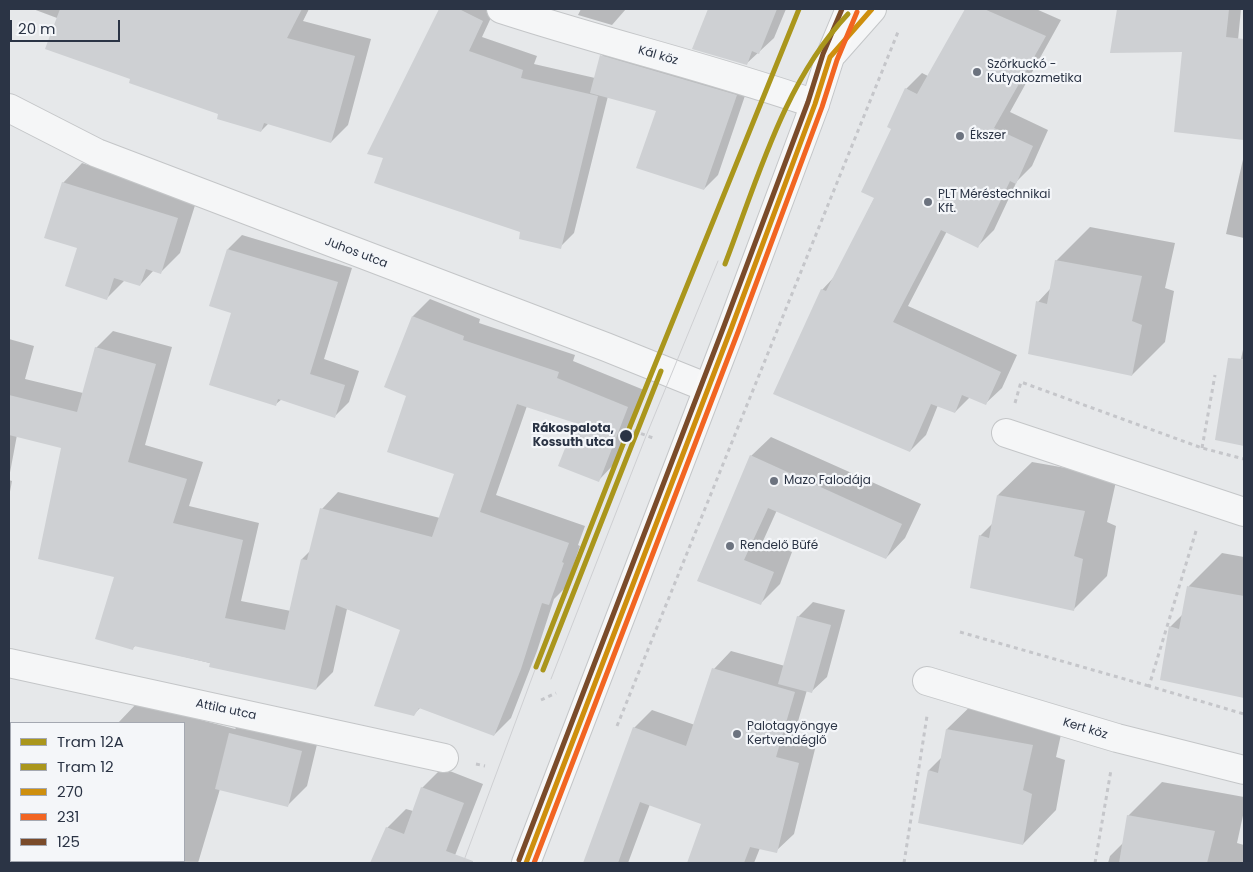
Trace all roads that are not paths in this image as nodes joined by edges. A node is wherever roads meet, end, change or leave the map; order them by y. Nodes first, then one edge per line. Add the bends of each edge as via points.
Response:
1 (501, 9) edge
2 (850, 9) edge
3 (872, 9) edge
4 (830, 57) junction
5 (815, 104) junction
6 (9, 108) edge
7 (708, 388) junction
8 (1006, 433) road end
9 (1244, 512) edge
10 (9, 663) edge
11 (930, 682) road end
12 (444, 758) dead end
13 (1244, 770) edge
14 (526, 863) edge

1 - 5 street, Kál köz
2 - 4 street
3 - 4 street
4 - 5 street
5 - 7 street
6 - 7 street, Juhos utca via 97,153
7 - 14 street
8 - 9 street
10 - 12 street, Attila utca
11 - 13 street, Kert köz via 1117,738

